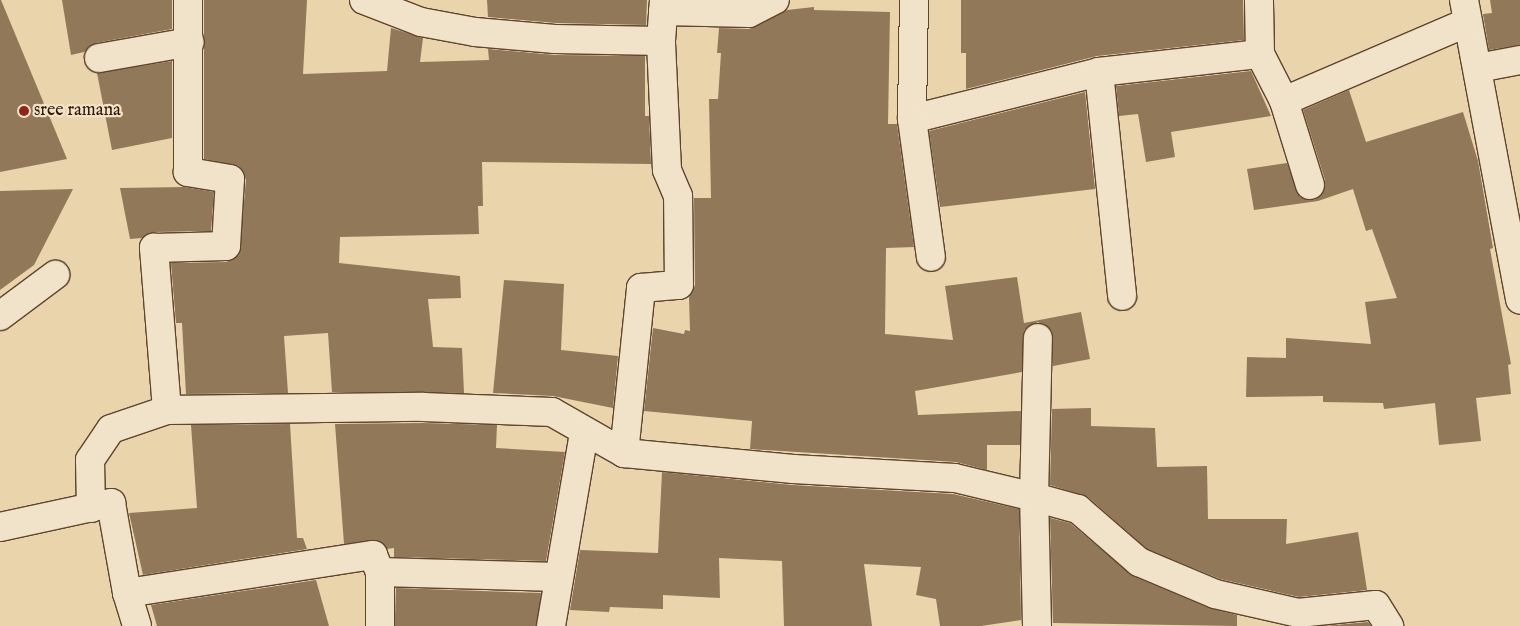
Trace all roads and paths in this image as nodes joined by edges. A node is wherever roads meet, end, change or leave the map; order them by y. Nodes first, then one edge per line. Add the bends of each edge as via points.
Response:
1 (188, 0) edge
2 (364, 0) edge
3 (775, 0) edge
4 (914, 0) edge
5 (1259, 0) edge
6 (664, 5) edge
7 (1466, 11) edge
8 (661, 41) junction
9 (190, 42) junction
10 (1260, 54) junction
11 (99, 58) dead end
12 (1520, 60) edge
13 (1478, 68) junction
14 (1099, 72) junction
15 (1284, 101) junction
16 (912, 118) junction
17 (1310, 185) dead end
18 (1514, 228) edge
19 (931, 257) dead end
20 (54, 275) dead end
21 (1122, 296) dead end
22 (1520, 300) edge
23 (0, 316) edge
24 (1038, 338) dead end
25 (167, 410) junction
26 (584, 432) junction
27 (624, 452) junction
28 (1034, 497) junction
29 (91, 508) junction
30 (0, 527) edge
31 (380, 572) junction
32 (558, 578) junction
33 (127, 593) junction
34 (137, 626) edge
35 (380, 626) edge
36 (551, 626) edge
37 (1037, 626) edge
38 (1389, 626) edge

1 - 9 street
2 - 8 street via 421,22 475,32 556,39
3 - 6 street via 749,13
4 - 16 street
5 - 10 street
6 - 8 street
7 - 13 street
7 - 15 street
8 - 27 street via 668,170 678,196 679,285 641,288
9 - 11 street
9 - 25 street via 188,172 230,179 226,246 154,248
10 - 14 street
10 - 15 street
12 - 13 street
13 - 18 street
14 - 16 street
14 - 21 street
15 - 17 street
16 - 19 street
18 - 22 street
20 - 23 street
24 - 28 street
25 - 26 street via 423,407 552,412
25 - 29 street via 111,429 90,460
26 - 27 street
26 - 32 street
27 - 28 street via 793,469 955,478
28 - 37 street
28 - 38 street via 1078,509 1139,562 1215,594 1298,612 1376,605
29 - 30 street
29 - 33 street via 111,503
31 - 32 street
31 - 33 street via 373,555
31 - 35 street
32 - 36 street
33 - 34 street

